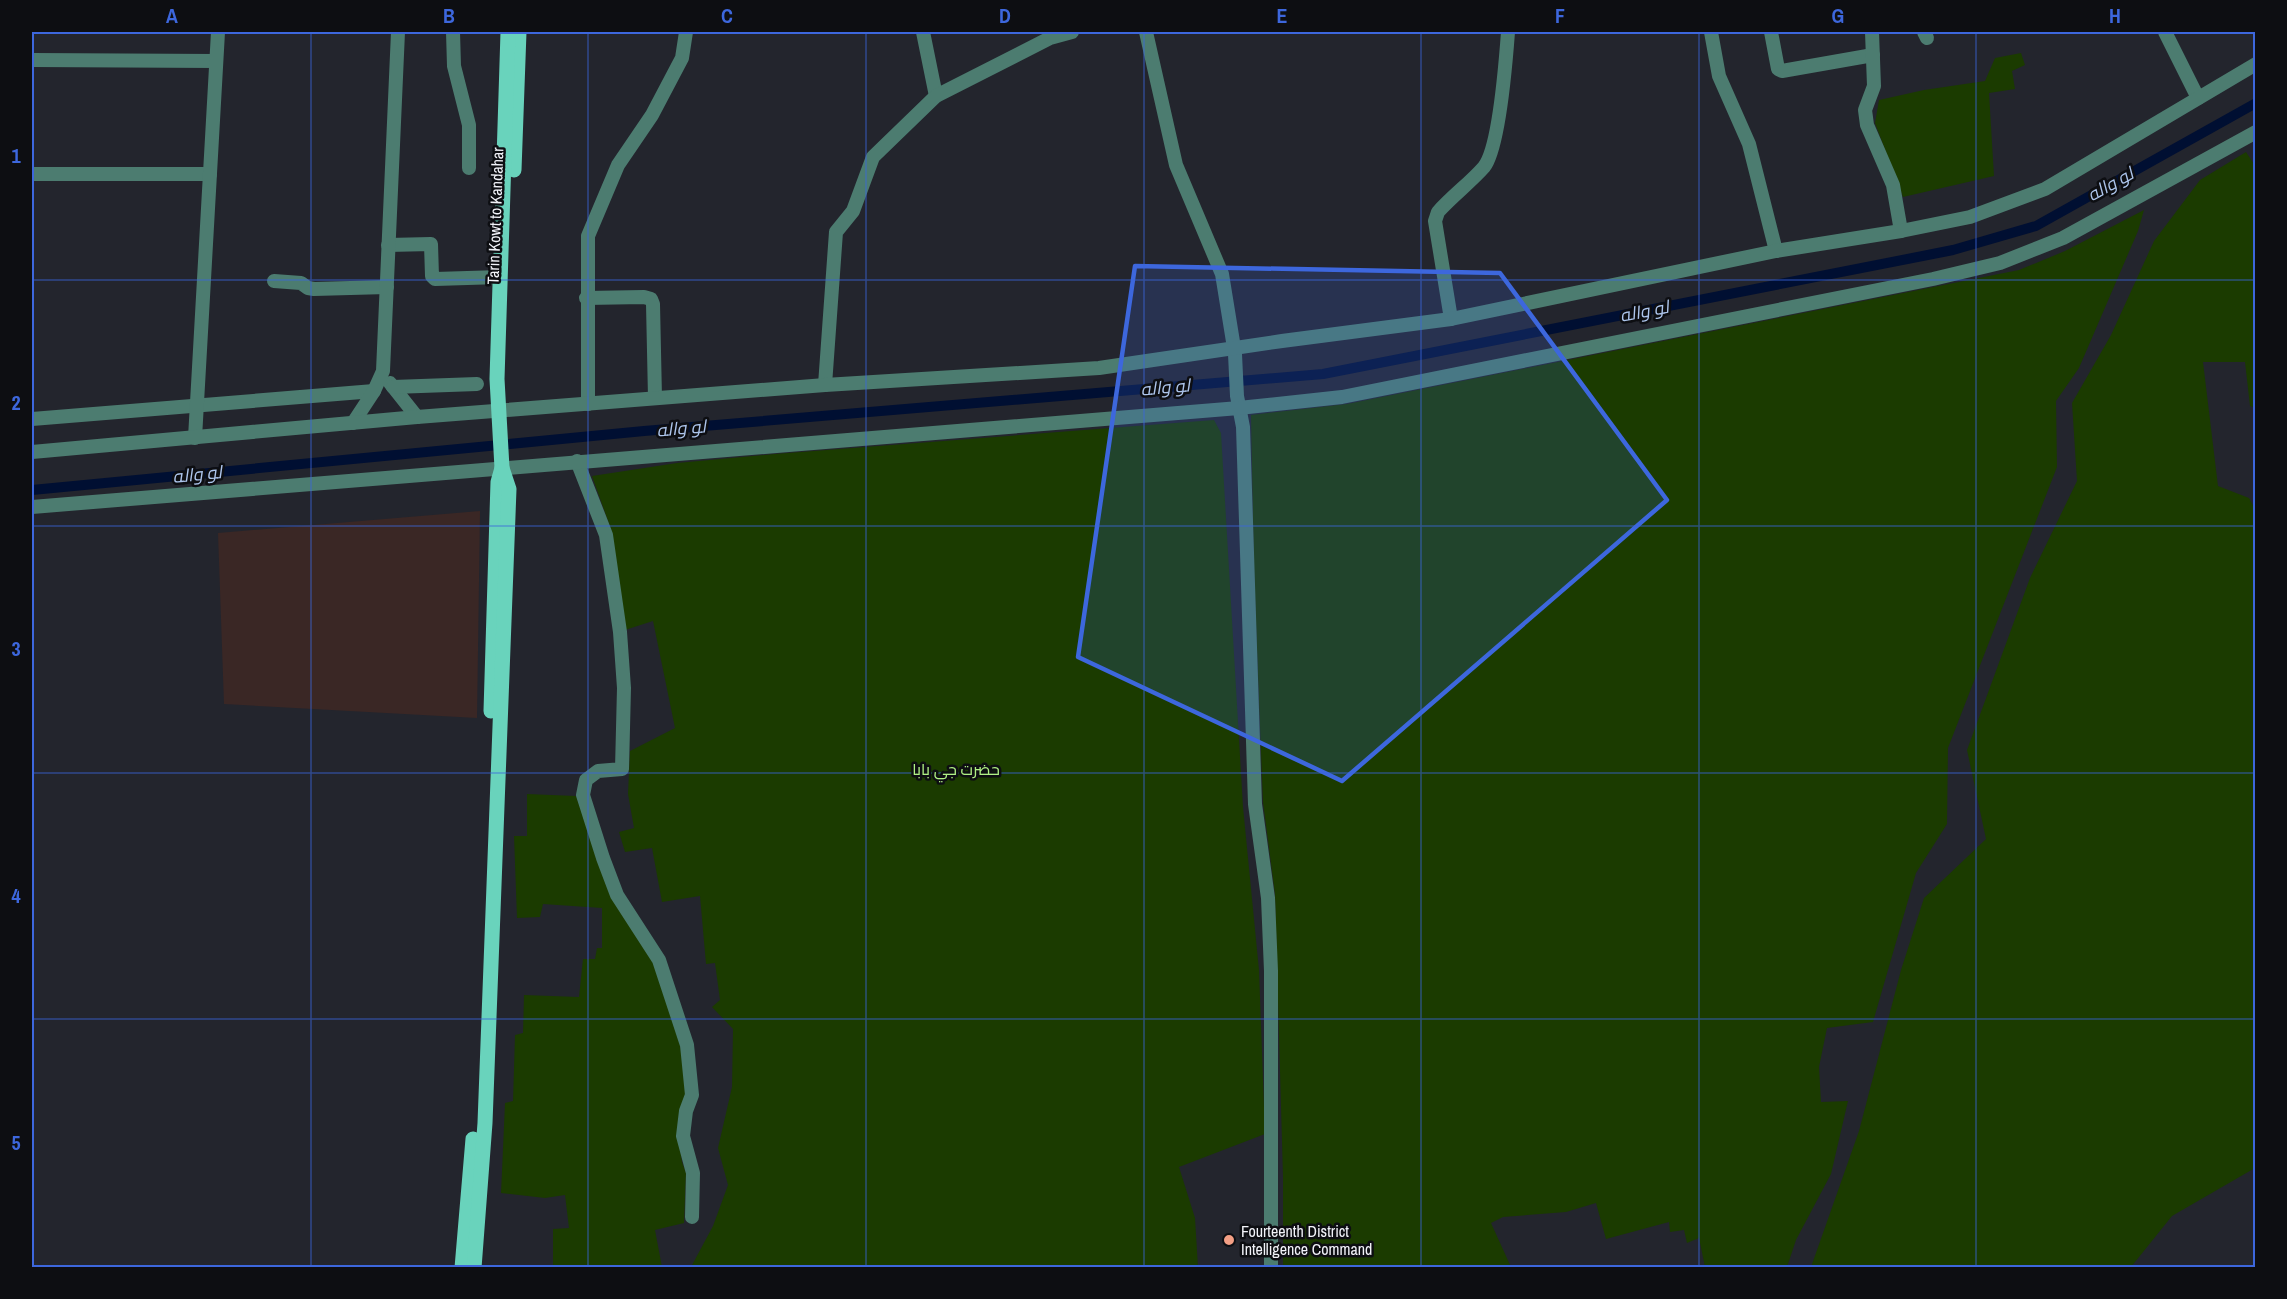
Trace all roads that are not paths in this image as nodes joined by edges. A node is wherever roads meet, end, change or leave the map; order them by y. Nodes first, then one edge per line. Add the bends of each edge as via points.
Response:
1 (218, 32) edge
2 (398, 32) edge
3 (453, 32) edge
4 (508, 32) edge
5 (519, 32) edge
6 (686, 32) edge
7 (923, 32) edge
8 (1072, 32) edge
9 (1146, 32) edge
10 (1508, 32) edge
11 (1711, 32) edge
12 (1771, 32) edge
13 (1872, 32) edge
14 (2165, 32) edge
15 (1873, 55) junction
16 (32, 60) edge
17 (216, 61) junction
18 (2256, 64) edge
19 (936, 96) junction
20 (2198, 98) junction
21 (2253, 139) edge
22 (469, 168) dead end
23 (32, 174) edge
24 (210, 174) junction
25 (1901, 231) junction
26 (388, 246) junction
27 (1776, 251) junction
28 (500, 277) junction
29 (274, 280) dead end
30 (387, 287) junction
31 (586, 298) junction
32 (1451, 319) junction
33 (1234, 352) junction
34 (383, 371) junction
35 (477, 384) dead end
36 (825, 385) junction
37 (393, 387) junction
38 (374, 391) junction
39 (655, 399) junction
40 (1238, 402) junction
41 (588, 404) junction
42 (196, 406) junction
43 (498, 412) junction
44 (417, 417) junction
45 (32, 419) edge
46 (353, 423) junction
47 (195, 438) junction
48 (32, 452) edge
49 (577, 461) junction
50 (501, 462) junction
51 (32, 507) edge
52 (495, 738) junction
53 (692, 1217) dead end
54 (462, 1268) edge
55 (474, 1268) edge
56 (1271, 1268) edge

1 - 17 street
2 - 26 street
3 - 22 street via 454,66 469,125
4 - 28 main road, Tarin Kowt to Kandahar
5 - 43 main road, Tarin Kowt to Kandahar via 507,381
6 - 31 street via 682,58 652,115 618,165 588,236
7 - 19 street
8 - 19 street via 1050,38
9 - 33 street via 1176,165 1222,274
10 - 32 street via 1491,156 1438,212 1435,221
11 - 27 street via 1719,76 1749,144
12 - 15 street via 1778,69 1782,71
13 - 15 street
14 - 20 street
15 - 25 street via 1874,86 1865,110 1867,125 1893,185
16 - 17 street
17 - 24 street
18 - 20 street
19 - 36 street via 873,157 853,211 836,232
20 - 25 street via 2045,189 1970,217
21 - 40 street via 2063,237 2000,263 1342,397
23 - 24 street
24 - 42 street
25 - 27 street
26 - 28 street via 431,244 435,279
26 - 30 street
27 - 32 street
28 - 43 main road, Tarin Kowt to Kandahar
29 - 30 street via 314,289
30 - 34 street
31 - 39 street via 651,299
31 - 41 street
32 - 33 street via 1282,341
33 - 36 street via 1099,368
33 - 40 street
34 - 37 street
34 - 38 street
35 - 37 street
36 - 39 street
37 - 44 street
38 - 42 street
38 - 46 street
39 - 41 street
40 - 49 street
40 - 56 street via 1243,427 1255,804 1268,898
41 - 43 street
42 - 45 street
42 - 47 street
43 - 44 street
43 - 50 main road
44 - 46 street
46 - 47 street
47 - 48 street
49 - 50 street
49 - 53 street via 606,535 624,688 622,769 598,771 585,780 583,795 617,895 659,960 687,1045 692,1095 683,1136 693,1173
50 - 51 street
50 - 52 main road via 509,489
52 - 54 main road via 478,1068
52 - 55 main road via 485,1123

